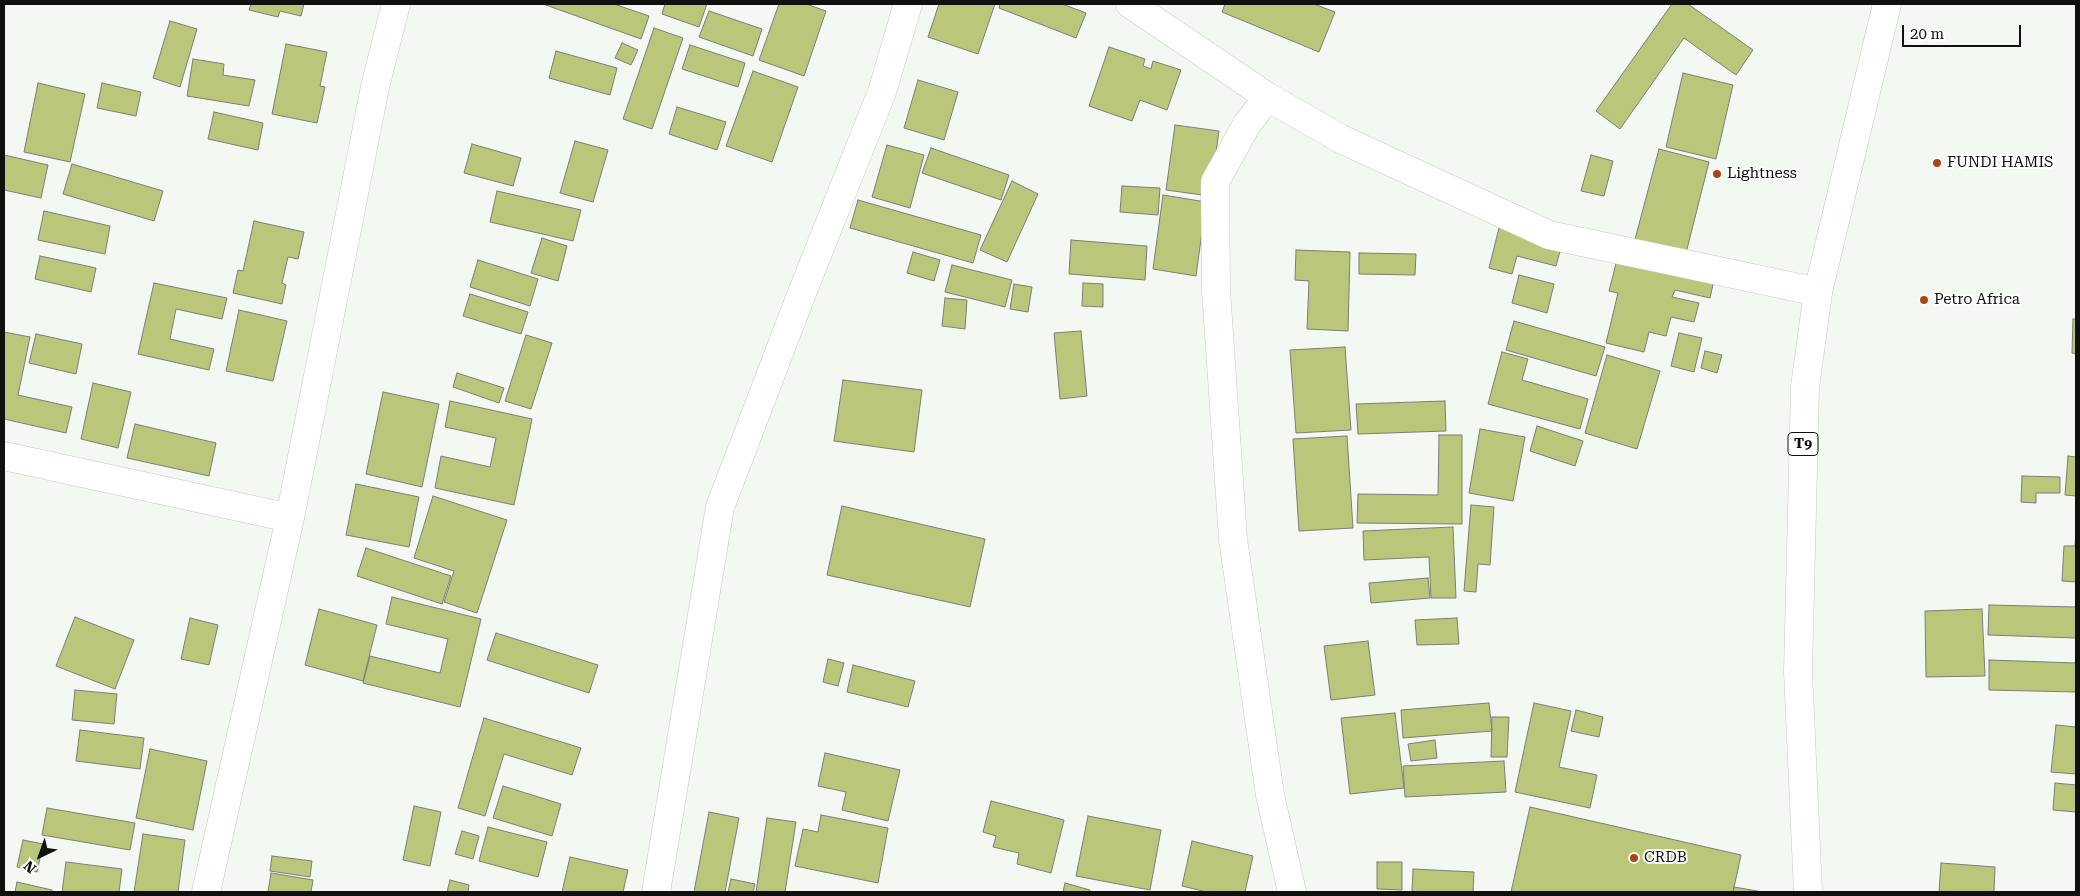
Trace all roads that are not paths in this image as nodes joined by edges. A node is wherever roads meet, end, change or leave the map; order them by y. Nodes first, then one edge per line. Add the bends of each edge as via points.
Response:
1 (396, 4) edge
2 (908, 4) edge
3 (1130, 4) edge
4 (1887, 4) edge
5 (1268, 97) junction
6 (1818, 292) junction
7 (4, 456) edge
8 (290, 518) junction
9 (206, 892) edge
10 (656, 892) edge
11 (1292, 892) edge
12 (1808, 892) edge

1 - 8 main road via 375,87
2 - 10 main road via 882,92 720,507
3 - 5 main road
4 - 6 main road, T9
5 - 6 main road via 1341,139 1550,235
5 - 11 main road via 1247,124 1215,182 1216,290 1233,539 1270,795
6 - 12 main road, T9 via 1805,386 1798,672
7 - 8 main road
8 - 9 main road

